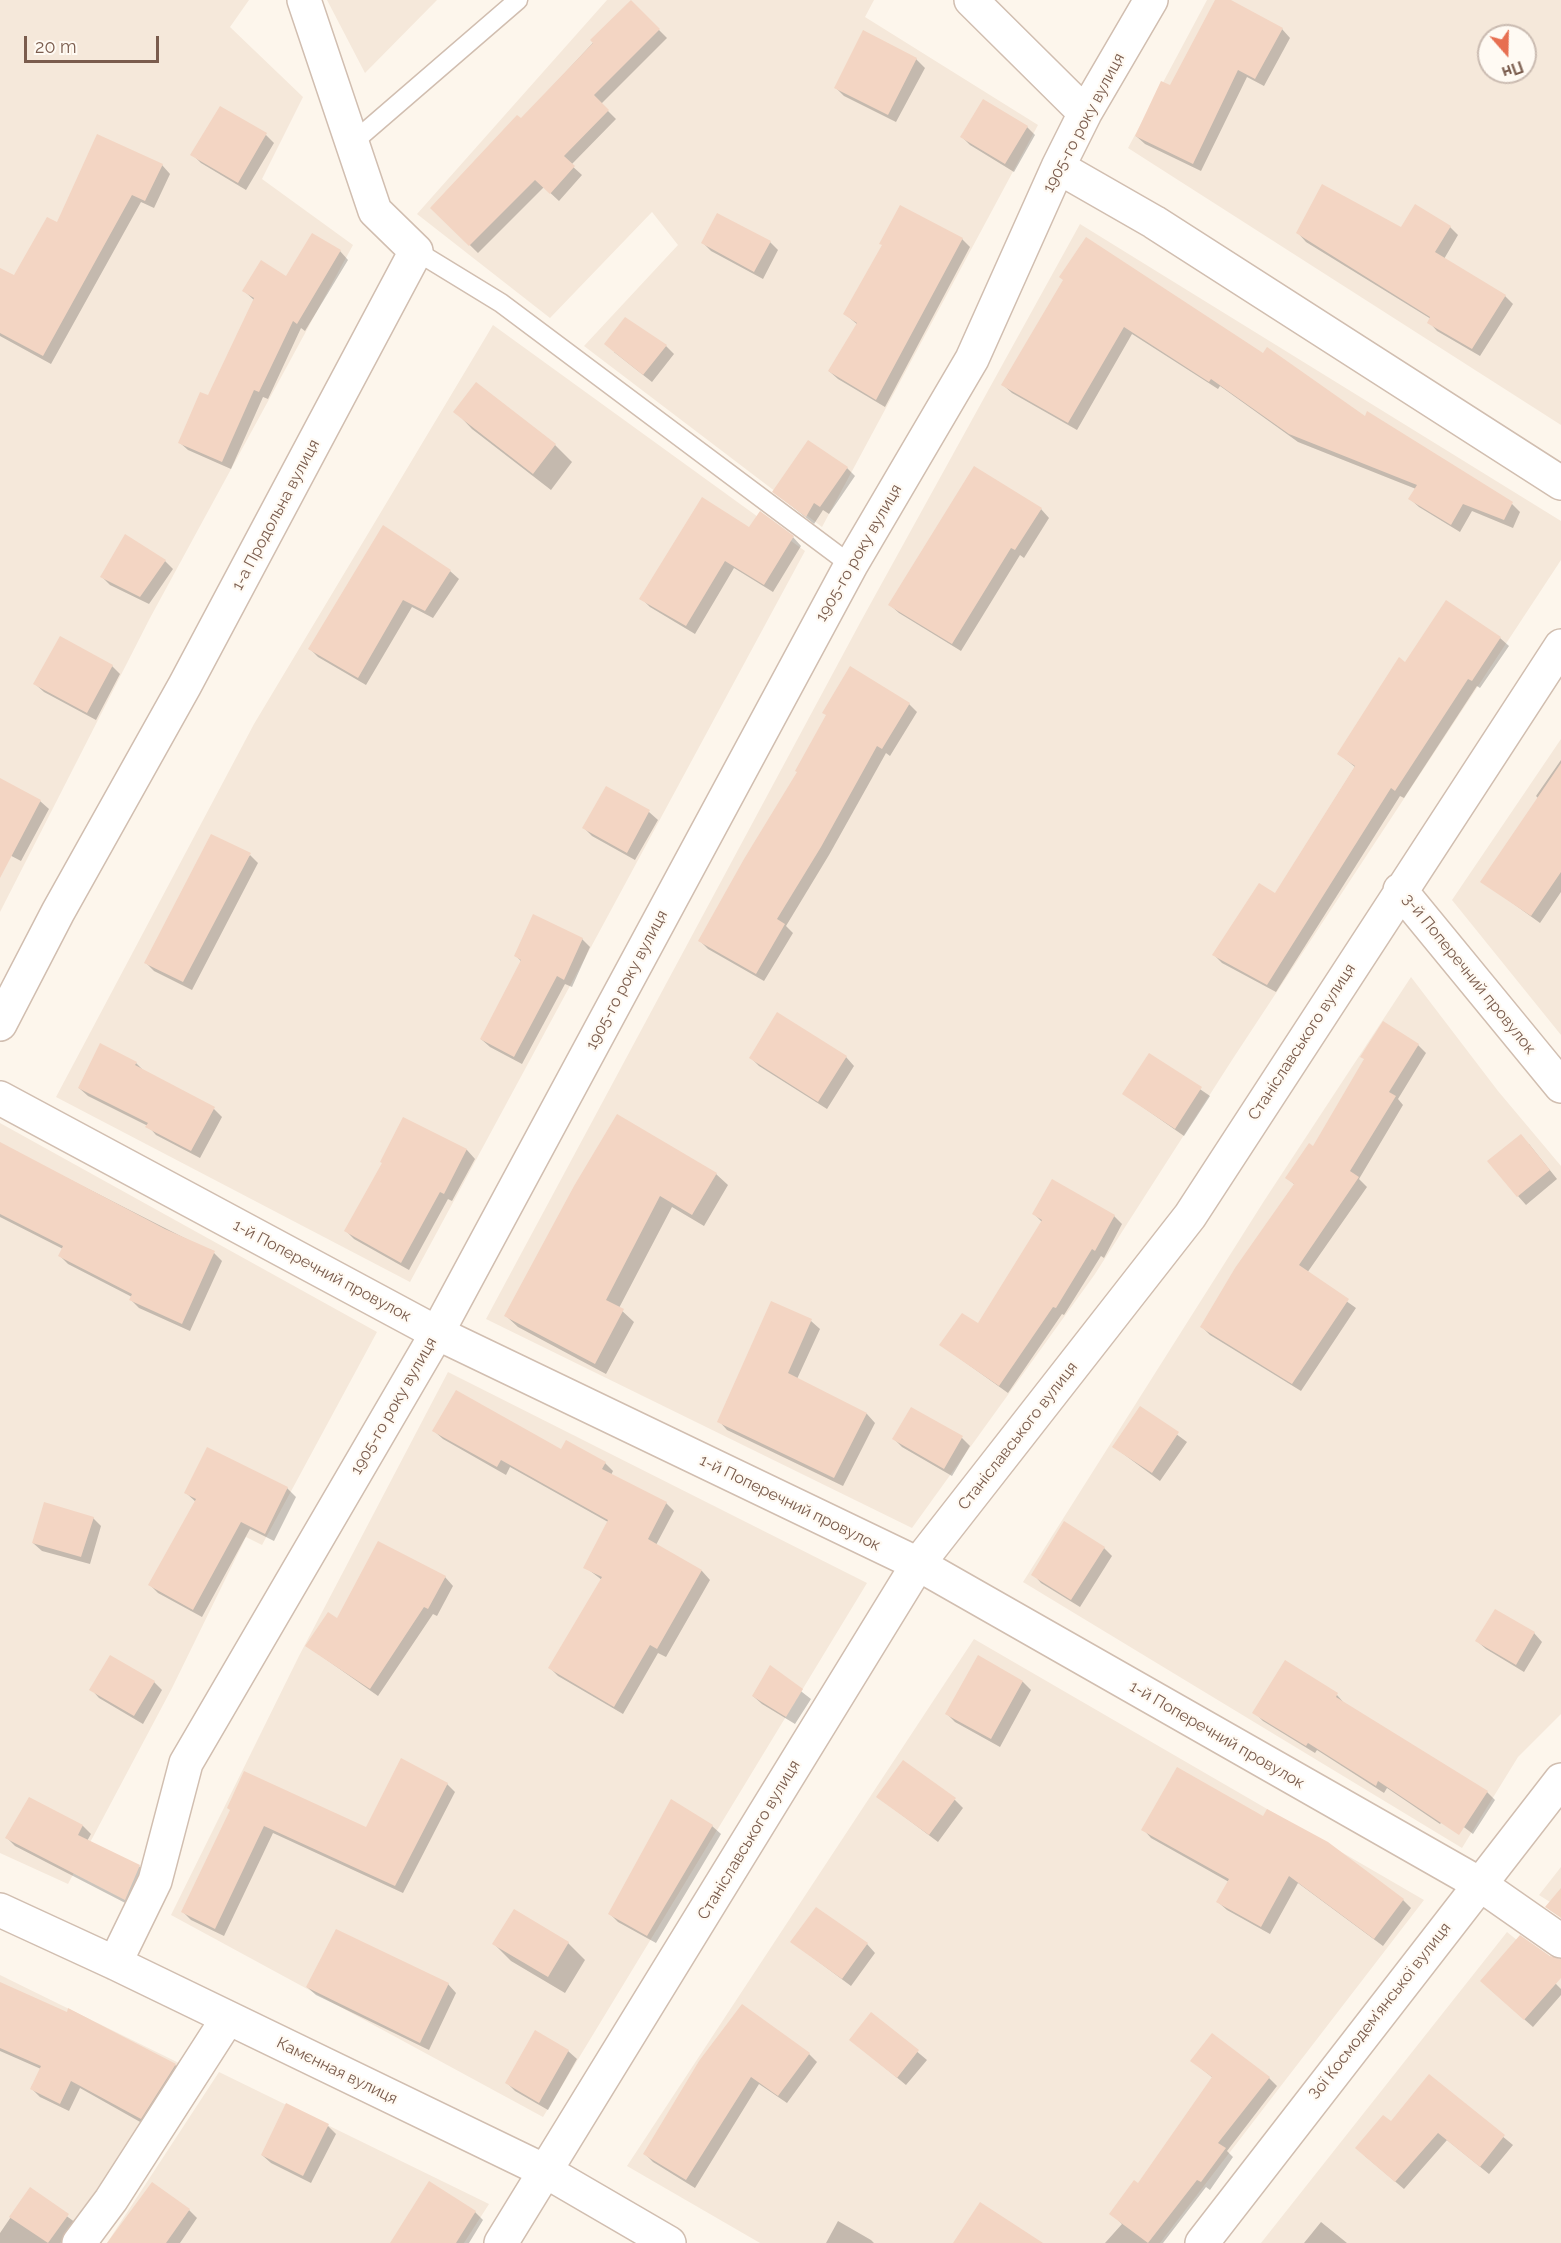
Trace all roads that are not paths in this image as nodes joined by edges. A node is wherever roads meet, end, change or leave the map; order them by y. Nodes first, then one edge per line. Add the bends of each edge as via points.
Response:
1 (304, 0) edge
2 (518, 0) edge
3 (971, 0) edge
4 (1151, 0) edge
5 (1085, 113) junction
6 (351, 145) junction
7 (1058, 167) junction
8 (416, 251) junction
9 (1561, 483) edge
10 (850, 565) junction
11 (1561, 646) edge
12 (1400, 890) junction
13 (0, 1024) edge
14 (1561, 1086) edge
15 (0, 1098) edge
16 (437, 1333) junction
17 (918, 1564) junction
18 (1561, 1780) edge
19 (1478, 1883) junction
20 (0, 1910) edge
21 (1561, 1941) edge
22 (115, 1963) junction
23 (228, 2018) junction
24 (547, 2172) junction
25 (79, 2243) edge
26 (501, 2243) edge
27 (669, 2243) edge
28 (1202, 2243) edge

1 - 6 street
2 - 6 lane
3 - 5 street
4 - 5 street, 1905-го року вулиця
5 - 7 street, 1905-го року вулиця
6 - 8 street via 375,211
7 - 9 street via 1154,222
7 - 10 street, 1905-го року вулиця via 972,359
8 - 10 lane via 501,303
8 - 13 street, 1-а Продольна вулиця
10 - 16 street, 1905-го року вулиця
11 - 12 street, Станіславського вулиця
12 - 14 street, 3-й Поперечний провулок
12 - 17 street, Станіславського вулиця via 1190,1216
15 - 16 street, 1-й Поперечний провулок
16 - 17 street, 1-й Поперечний провулок
16 - 22 street, 1905-го року вулиця via 186,1763 155,1881
17 - 19 street, 1-й Поперечний провулок
17 - 24 street, Станіславського вулиця
18 - 19 street, Зої Космодем’янської вулиця
19 - 21 street, 1-й Поперечний провулок
19 - 28 street, Зої Космодем’янської вулиця
20 - 22 street, Камєнная вулиця
22 - 23 street, Камєнная вулиця
23 - 24 street, Камєнная вулиця
23 - 25 street
24 - 26 street, Станіславського вулиця
24 - 27 street, Камєнная вулиця

